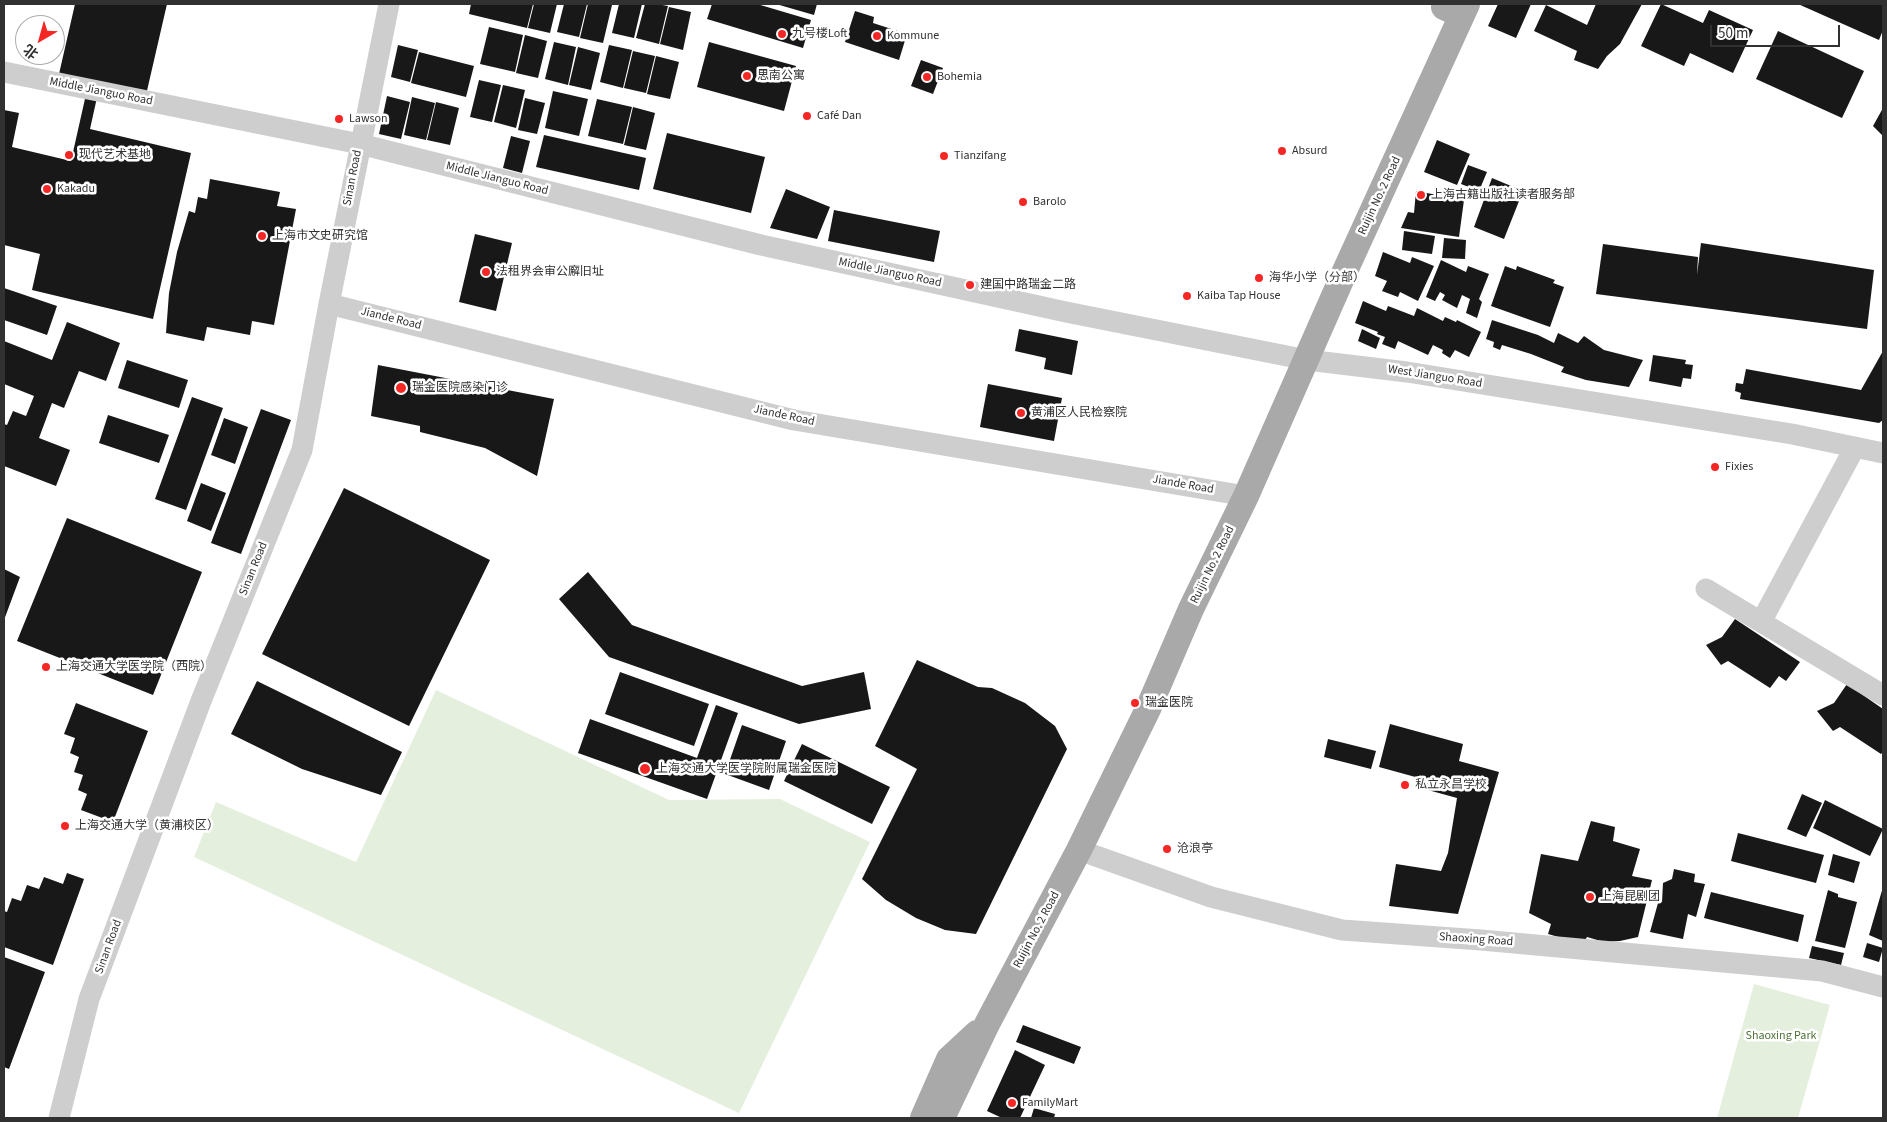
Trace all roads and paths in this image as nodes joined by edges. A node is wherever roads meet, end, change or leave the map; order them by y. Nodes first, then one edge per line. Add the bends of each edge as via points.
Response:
1 (389, 4) edge
2 (1451, 7) edge
3 (4, 72) edge
4 (360, 144) junction
5 (988, 294) joint
6 (329, 304) junction
7 (1307, 360) junction
8 (1855, 447) junction
9 (1883, 453) edge
10 (1246, 496) junction
11 (1706, 589) dead end
12 (1761, 622) junction
13 (1883, 695) edge
14 (1079, 850) junction
15 (1883, 987) edge
16 (987, 1024) junction
17 (59, 1118) edge
18 (923, 1118) edge
19 (942, 1118) edge

1 - 4 street, Sinan Road
2 - 7 main road, Ruijin No. 2 Road
3 - 4 street, Middle Jianguo Road
4 - 5 street, Middle Jianguo Road via 761,245
4 - 6 street, Sinan Road
5 - 7 street, West Jianguo Road
6 - 10 street, Jiande Road via 794,420
6 - 17 street, Sinan Road via 302,450 200,702 90,999
7 - 8 street, West Jianguo Road via 1436,377
7 - 10 main road, Ruijin No. 2 Road
8 - 9 street, West Jianguo Road
8 - 12 street
10 - 14 main road, Ruijin No. 2 Road
11 - 12 street
12 - 13 street
14 - 15 street, Shaoxing Road via 1211,897 1342,930 1822,971
14 - 16 main road, Ruijin No. 2 Road
16 - 18 main road via 949,1059
16 - 19 main road, Ruijin No. 2 Road

